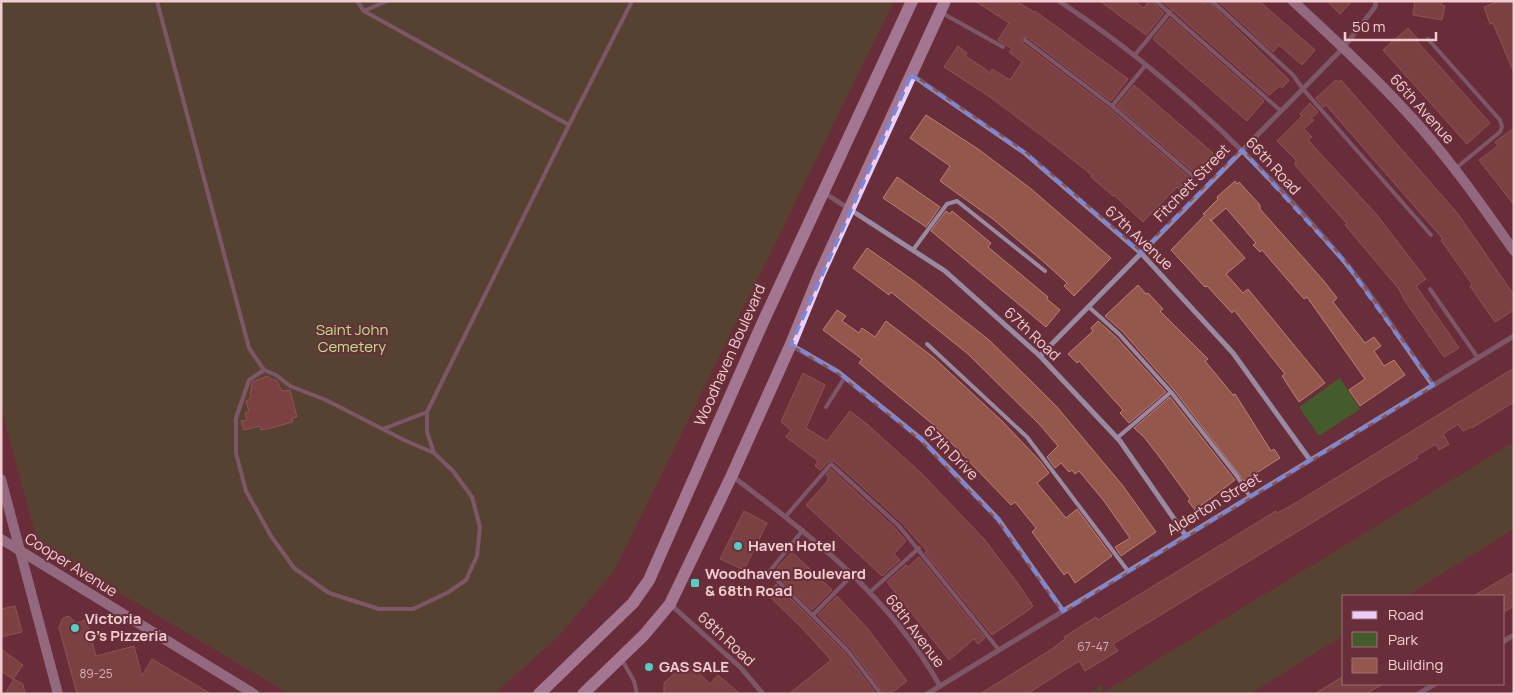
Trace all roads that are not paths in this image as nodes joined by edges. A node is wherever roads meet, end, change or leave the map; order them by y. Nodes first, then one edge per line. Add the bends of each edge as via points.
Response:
1 (157, 1) edge
2 (357, 1) edge
3 (387, 1) edge
4 (632, 1) edge
5 (912, 1) edge
6 (1058, 1) edge
7 (1156, 1) edge
8 (1212, 1) edge
9 (1293, 1) edge
10 (1376, 1) edge
11 (942, 6) edge
12 (364, 11) junction
13 (1170, 12) junction
14 (1428, 39) dead end
15 (1026, 40) dead end
16 (1003, 47) dead end
17 (1344, 47) junction
18 (1134, 56) junction
19 (1145, 66) junction
20 (912, 75) junction
21 (1303, 89) junction
22 (1112, 106) junction
23 (1281, 110) junction
24 (570, 125) junction
25 (1242, 150) junction
26 (1455, 169) junction
27 (1193, 176) dead end
28 (822, 191) junction
29 (850, 209) junction
30 (1432, 235) dead end
31 (913, 250) junction
32 (1514, 251) edge
33 (1141, 253) junction
34 (1045, 271) dead end
35 (1430, 289) dead end
36 (1088, 306) junction
37 (1514, 336) edge
38 (790, 344) junction
39 (928, 344) dead end
40 (1040, 356) junction
41 (1478, 358) junction
42 (264, 370) junction
43 (845, 377) junction
44 (1433, 385) junction
45 (1171, 392) junction
46 (826, 407) dead end
47 (427, 412) junction
48 (383, 429) junction
49 (1117, 438) junction
50 (434, 453) junction
51 (1310, 460) junction
52 (732, 475) junction
53 (1, 479) edge
54 (1250, 496) junction
55 (786, 516) junction
56 (803, 530) junction
57 (1186, 536) junction
58 (1, 539) edge
59 (919, 548) junction
60 (21, 553) junction
61 (1128, 571) junction
62 (853, 574) junction
63 (869, 593) junction
64 (670, 604) junction
65 (1063, 611) junction
66 (814, 614) junction
67 (999, 650) junction
68 (620, 658) junction
69 (1433, 685) edge
70 (940, 686) junction
71 (58, 694) edge
72 (254, 694) edge
73 (539, 694) edge
74 (583, 694) edge
75 (637, 694) edge
76 (763, 694) edge
77 (881, 694) edge
78 (927, 694) edge
79 (1418, 694) edge

1 - 42 lane via 249,348
2 - 12 lane
3 - 12 lane
4 - 24 lane
5 - 28 main road, Woodhaven Boulevard
6 - 18 street, 66th Road
7 - 13 lane
8 - 21 lane via 1294,74
9 - 17 main road, 66th Avenue
10 - 17 street, Fitchett Street via 1375,7
11 - 16 lane
11 - 20 main road
12 - 24 lane
13 - 18 lane
13 - 23 lane
14 - 26 lane via 1500,120 1502,127
15 - 22 lane
17 - 21 street, Fitchett Street
17 - 26 main road, 66th Avenue via 1403,108
18 - 19 street, 66th Road
19 - 22 lane
19 - 25 street, 66th Road
20 - 29 main road
20 - 33 street, 67th Avenue via 1025,153
21 - 23 street, Fitchett Street
21 - 30 lane
22 - 27 lane
23 - 25 street, Fitchett Street
24 - 47 lane
25 - 33 street, Fitchett Street
25 - 44 street, 66th Road via 1345,262
26 - 32 main road, 66th Avenue
28 - 29 street, 67th Road
28 - 73 main road, Woodhaven Boulevard via 649,580 626,610
29 - 31 street, 67th Road
29 - 38 main road
31 - 34 lane via 947,204 957,201
31 - 40 street, 67th Road via 945,271
33 - 36 street, Fitchett Street
33 - 51 street, 67th Avenue via 1234,353
35 - 41 lane
36 - 40 street, Fitchett Street
36 - 45 lane via 1119,334
37 - 41 street, Alderton Street
38 - 43 street, 67th Drive
38 - 52 main road
39 - 61 lane via 1027,437
40 - 49 street, 67th Road
41 - 44 street, Alderton Street
42 - 48 lane via 290,386
42 - 50 lane via 249,380 236,418 236,453 246,492 294,568 329,593 379,609 413,609 466,580 477,556 480,527 472,497
43 - 46 lane
43 - 65 street, 67th Drive via 921,439 998,519
44 - 51 street, Alderton Street
45 - 49 lane
45 - 54 lane
47 - 48 lane
47 - 50 lane via 427,432
48 - 50 lane
49 - 57 street, 67th Road
51 - 54 street, Alderton Street
52 - 55 street, 68th Avenue
52 - 64 main road
53 - 60 main road
54 - 57 street, Alderton Street
55 - 56 street, 68th Avenue
55 - 59 lane via 831,464
56 - 62 street, 68th Avenue
56 - 66 lane via 769,572
57 - 61 street, Alderton Street
58 - 60 main road, Cooper Avenue
59 - 63 lane
59 - 67 lane
60 - 71 main road
60 - 72 main road, Cooper Avenue
61 - 65 street, Alderton Street
62 - 63 street, 68th Avenue
62 - 66 lane
63 - 70 street, 68th Avenue via 908,639
64 - 68 main road
64 - 76 street, 68th Road via 741,668
65 - 67 street, Alderton Street
66 - 77 lane
67 - 70 street, Alderton Street
68 - 74 main road
68 - 75 lane via 634,681
69 - 79 street
70 - 78 street, Alderton Street

